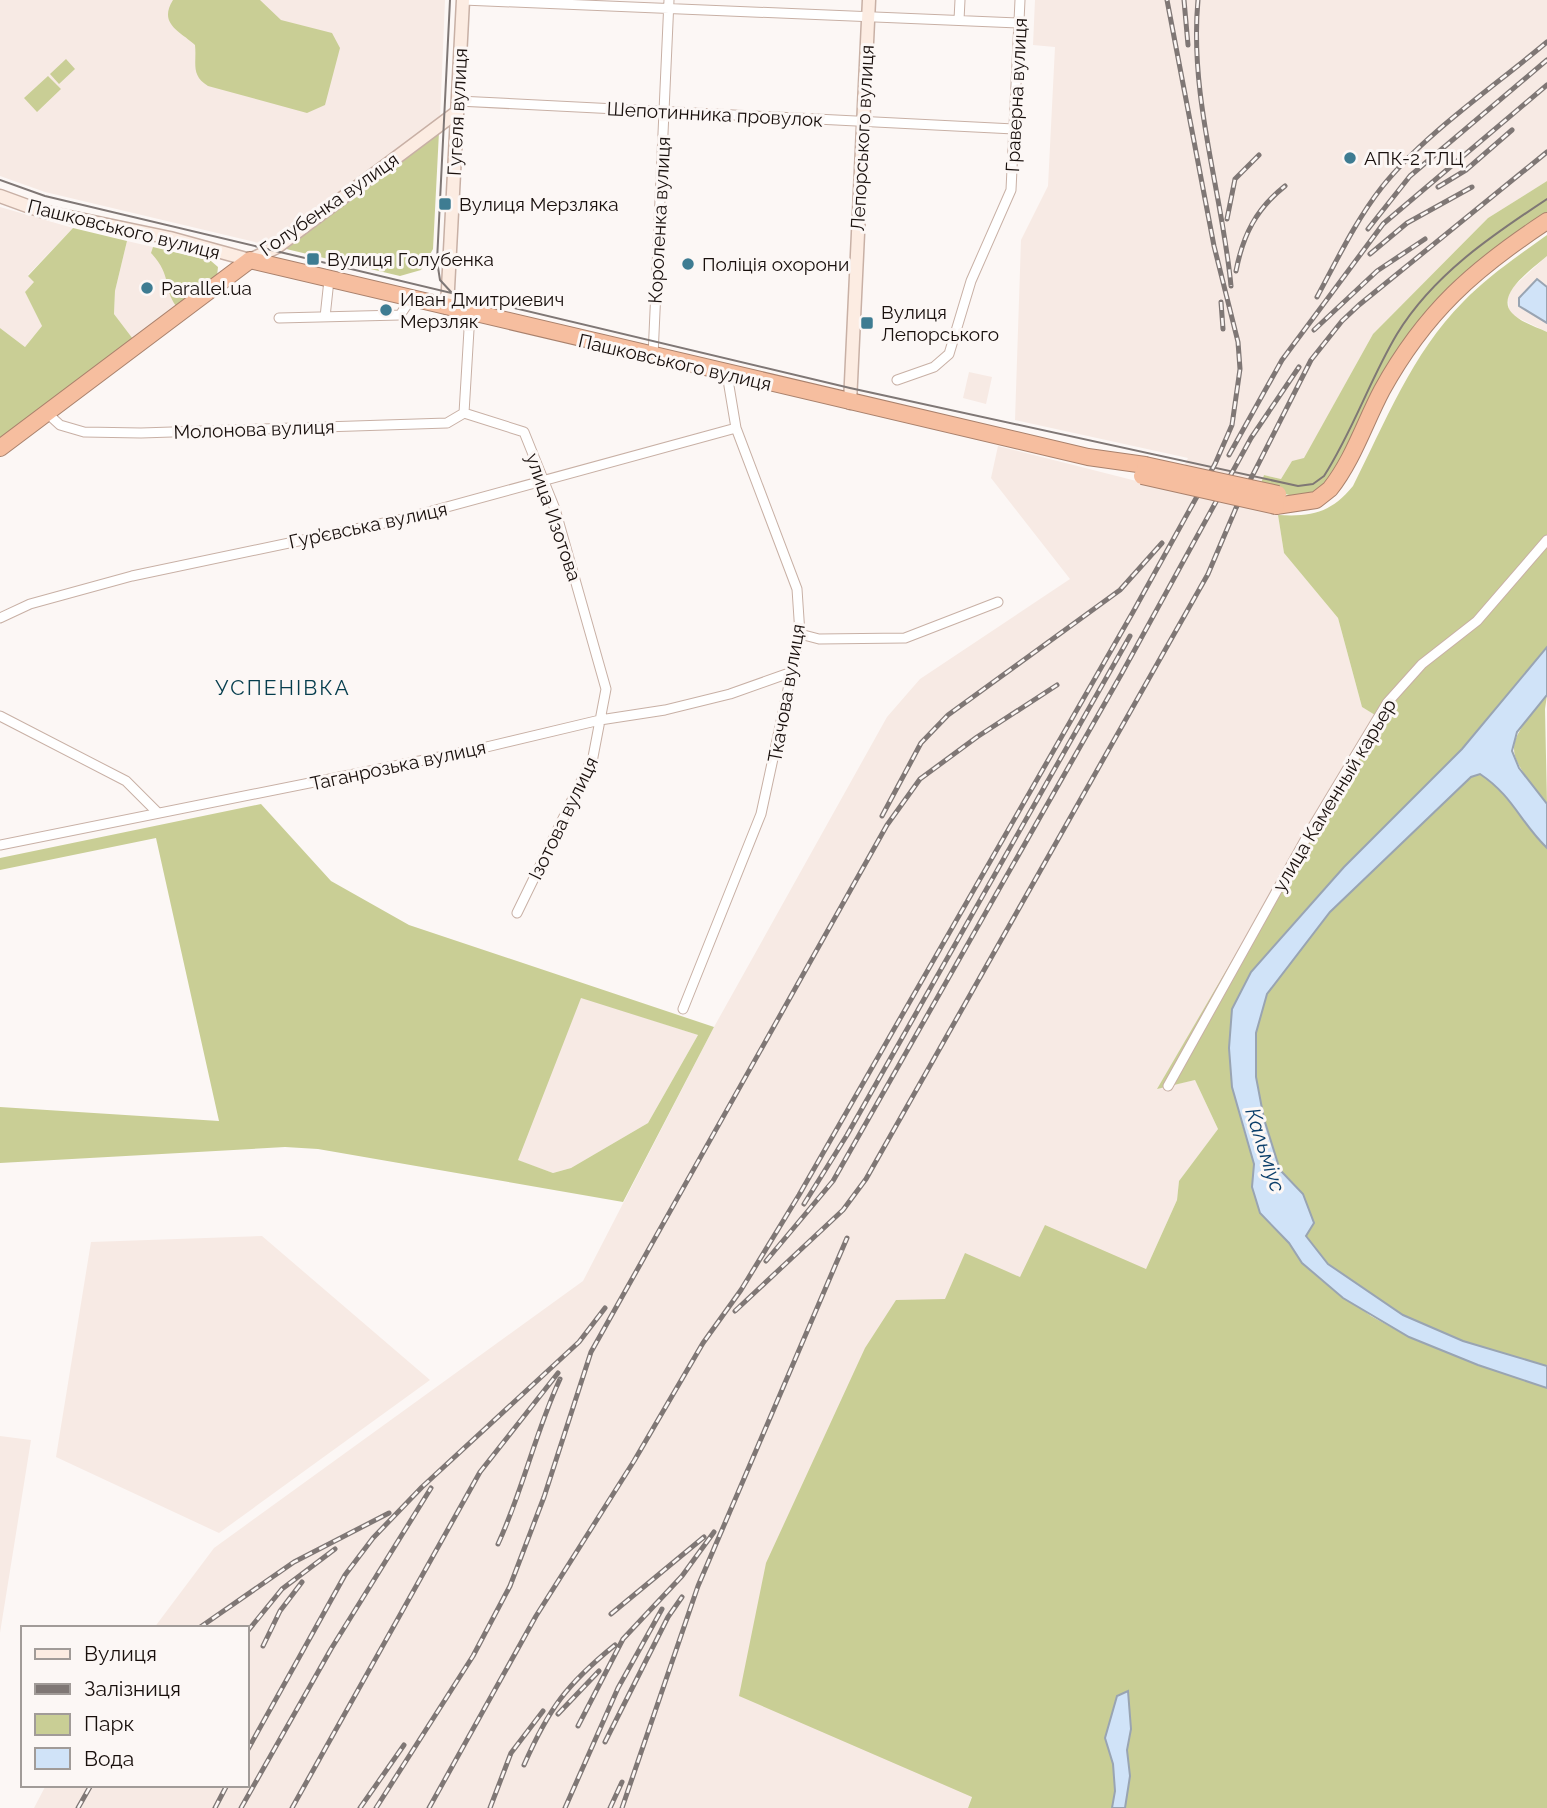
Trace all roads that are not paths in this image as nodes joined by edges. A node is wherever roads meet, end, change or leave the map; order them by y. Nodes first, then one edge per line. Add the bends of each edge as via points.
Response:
1 (463, 0) edge
2 (869, 0) edge
3 (960, 0) edge
4 (1020, 0) edge
5 (669, 4) edge
6 (868, 16) junction
7 (959, 20) junction
8 (1019, 23) junction
9 (458, 106) junction
10 (664, 111) junction
11 (863, 122) junction
12 (1014, 129) junction
13 (0, 196) edge
14 (1547, 220) edge
15 (250, 260) junction
16 (329, 280) junction
17 (411, 299) junction
18 (447, 308) junction
19 (470, 313) junction
20 (325, 317) junction
21 (279, 318) dead end
22 (653, 356) junction
23 (727, 374) junction
24 (897, 380) dead end
25 (850, 403) junction
26 (47, 413) junction
27 (464, 413) junction
28 (736, 428) junction
29 (0, 448) edge
30 (544, 482) junction
31 (1547, 540) edge
32 (998, 602) dead end
33 (0, 618) edge
34 (800, 634) junction
35 (792, 672) junction
36 (0, 716) edge
37 (600, 720) junction
38 (157, 813) junction
39 (0, 845) edge
40 (517, 913) dead end
41 (683, 1009) dead end
42 (1168, 1086) dead end

1 - 5 street
1 - 9 street, Гугеля вулиця
2 - 6 street, Лепорського вулиця
3 - 7 street
4 - 8 street, Граверна вулиця
5 - 6 street
5 - 10 street, Короленка вулиця
6 - 7 street
6 - 11 street, Лепорського вулиця
7 - 8 street
8 - 12 street, Граверна вулиця
9 - 10 street, Шепотинника провулок
9 - 15 street, Голубенка вулиця via 277,247
9 - 18 street, Гугеля вулиця
10 - 11 street, Шепотинника провулок
10 - 22 street, Короленка вулиця
11 - 12 street, Шепотинника провулок
11 - 25 street, Лепорського вулиця
12 - 24 street, Граверна вулиця via 1011,190 971,281 949,354 934,367
13 - 15 street, Пашковського вулиця via 41,211
14 - 25 highway, Пашковського вулиця, bridge via 1486,263 1434,311 1396,364 1337,481 1323,496 1303,502 1277,500
15 - 16 highway, Пашковського вулиця
15 - 26 highway, Голубенка вулиця
16 - 17 highway, Пашковського вулиця
16 - 20 street
17 - 18 highway, Пашковського вулиця
17 - 20 street via 400,315
18 - 19 highway, Пашковського вулиця
19 - 22 highway, Пашковського вулиця
19 - 27 street
20 - 21 street
22 - 23 highway, Пашковського вулиця
23 - 25 highway, Пашковського вулиця
23 - 28 street, Ткачова вулиця
26 - 27 street, Молонова вулиця via 70,429 141,433 447,423
26 - 29 highway, Голубенка вулиця
27 - 30 street, улица Изотова via 522,429
28 - 30 street, Гур’євська вулиця
28 - 34 street, Ткачова вулиця via 791,568
30 - 33 street, Гур’євська вулиця via 403,519 132,576 30,604
30 - 37 street, улица Изотова via 605,680
31 - 42 street, улица Каменный карьер via 1477,621 1422,664 1387,703
32 - 34 street via 905,638 819,639
34 - 35 street, Ткачова вулиця
35 - 37 street, Таганрозька вулиця via 730,694
35 - 41 street, Ткачова вулиця via 761,814
36 - 38 street via 126,781
37 - 38 street, Таганрозька вулиця
37 - 40 street, Ізотова вулиця via 593,757
38 - 39 street, Таганрозька вулиця

